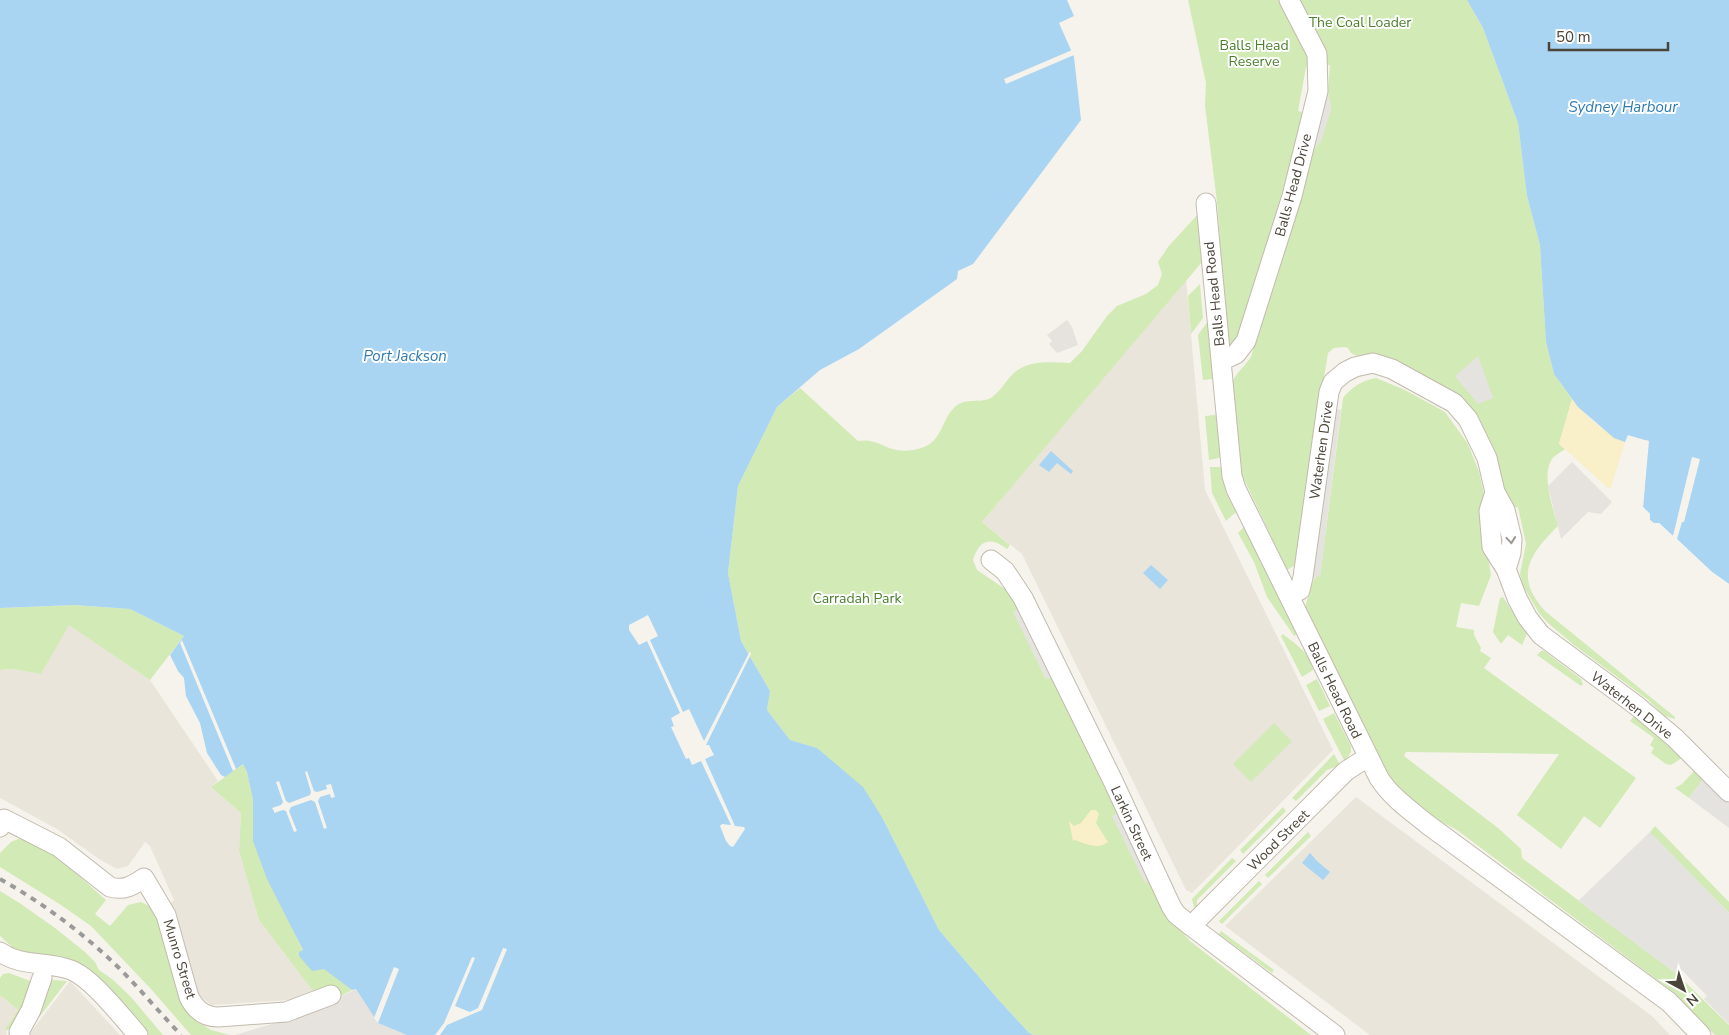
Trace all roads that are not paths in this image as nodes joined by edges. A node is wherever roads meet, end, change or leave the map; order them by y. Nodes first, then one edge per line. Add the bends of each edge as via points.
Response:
1 (1289, 0) edge
2 (1206, 203) dead end
3 (1221, 361) junction
4 (991, 560) dead end
5 (1289, 596) junction
6 (1368, 757) junction
7 (1729, 792) edge
8 (1, 821) edge
9 (1191, 926) junction
10 (2, 957) edge
11 (42, 978) dead end
12 (331, 995) dead end
13 (20, 1035) edge
14 (138, 1035) edge
15 (1335, 1035) edge
16 (1701, 1035) edge

1 - 3 street, Balls Head Drive via 1317,54 1318,91 1292,196 1246,341 1236,354
2 - 3 street, Balls Head Road
3 - 5 street, Balls Head Road via 1232,476
4 - 9 street, Larkin Street via 1005,571 1023,598 1109,773 1167,901 1176,914
5 - 6 street, Balls Head Road
5 - 7 street, Waterhen Drive via 1300,590 1333,382 1355,367 1373,363 1392,369 1454,403 1468,419 1487,458 1495,492 1504,507 1512,539 1506,569 1516,598 1541,635 1637,706 1675,738
6 - 9 street, Wood Street via 1346,771
6 - 16 street, Balls Head Road via 1384,786 1401,802 1668,1002
8 - 12 street, Munro Street via 59,847 110,887 126,889 144,878 164,908 189,997 201,1012 218,1017 286,1012
9 - 15 street, Larkin Street
10 - 14 street via 76,972
11 - 13 street via 31,1010 18,1032

